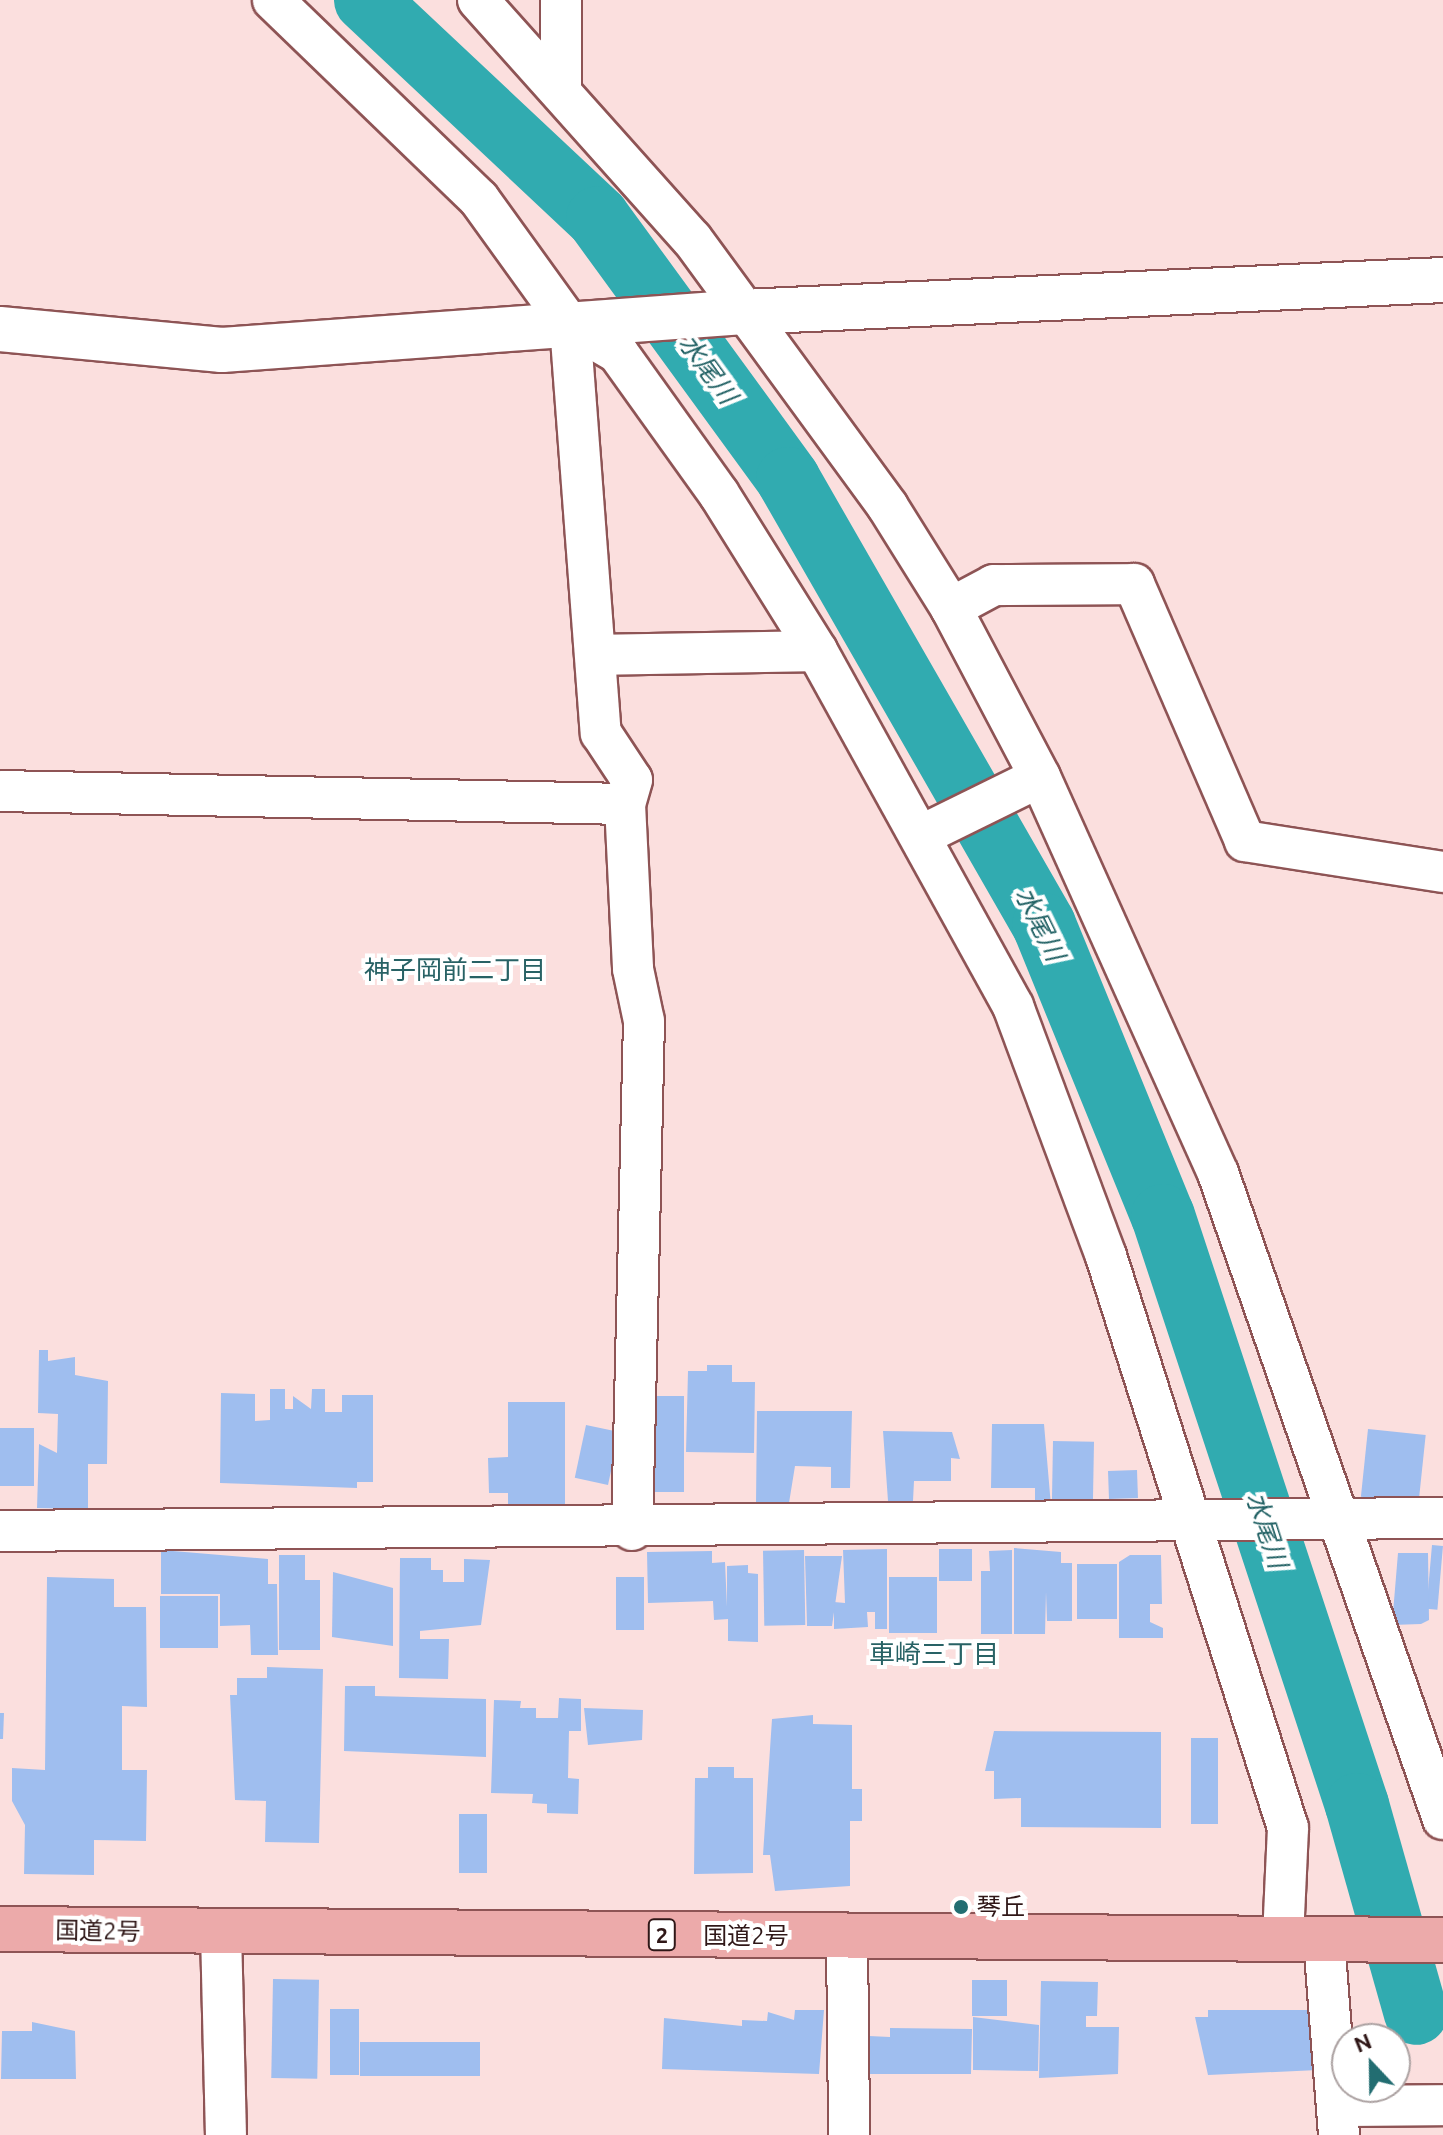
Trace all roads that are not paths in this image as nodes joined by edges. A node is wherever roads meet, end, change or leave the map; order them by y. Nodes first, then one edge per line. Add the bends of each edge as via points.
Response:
1 (273, 0) edge
2 (478, 0) edge
3 (561, 0) edge
4 (561, 86) junction
5 (1443, 280) edge
6 (744, 312) junction
7 (570, 325) junction
8 (0, 329) edge
9 (951, 608) junction
10 (817, 651) junction
11 (596, 655) junction
12 (1040, 777) junction
13 (0, 791) edge
14 (625, 804) junction
15 (922, 835) junction
16 (1443, 872) edge
17 (1443, 1518) edge
18 (1341, 1520) junction
19 (1194, 1522) junction
20 (632, 1530) junction
21 (0, 1531) edge
22 (1443, 1819) edge
23 (0, 1929) edge
24 (221, 1932) junction
25 (847, 1936) junction
26 (1304, 1939) junction
27 (1443, 1940) edge
28 (1443, 2105) edge
29 (1339, 2120) edge
30 (226, 2135) edge
31 (849, 2135) edge

1 - 7 street via 479,199
2 - 4 street
3 - 4 street
4 - 6 street
5 - 6 street
6 - 7 street
6 - 9 street via 888,507
7 - 8 street via 222,350
7 - 10 street via 618,353 719,494
7 - 11 street
9 - 12 street
9 - 16 street via 994,585 1134,584 1245,841
10 - 11 street
10 - 15 street
11 - 14 street via 601,733 632,780
12 - 15 street
12 - 18 street via 1218,1173
13 - 14 street
14 - 20 street via 633,969 644,1021
15 - 19 street via 1013,1006
17 - 18 street
18 - 19 street
18 - 22 street
19 - 20 street
19 - 26 street via 1288,1828
20 - 21 street
23 - 24 highway, 国道2号 / 2
24 - 25 highway, 国道2号 / 2
24 - 30 street
25 - 26 highway, 国道2号 / 2
25 - 31 street
26 - 27 highway, 国道2号 / 2
26 - 29 street
28 - 29 street

